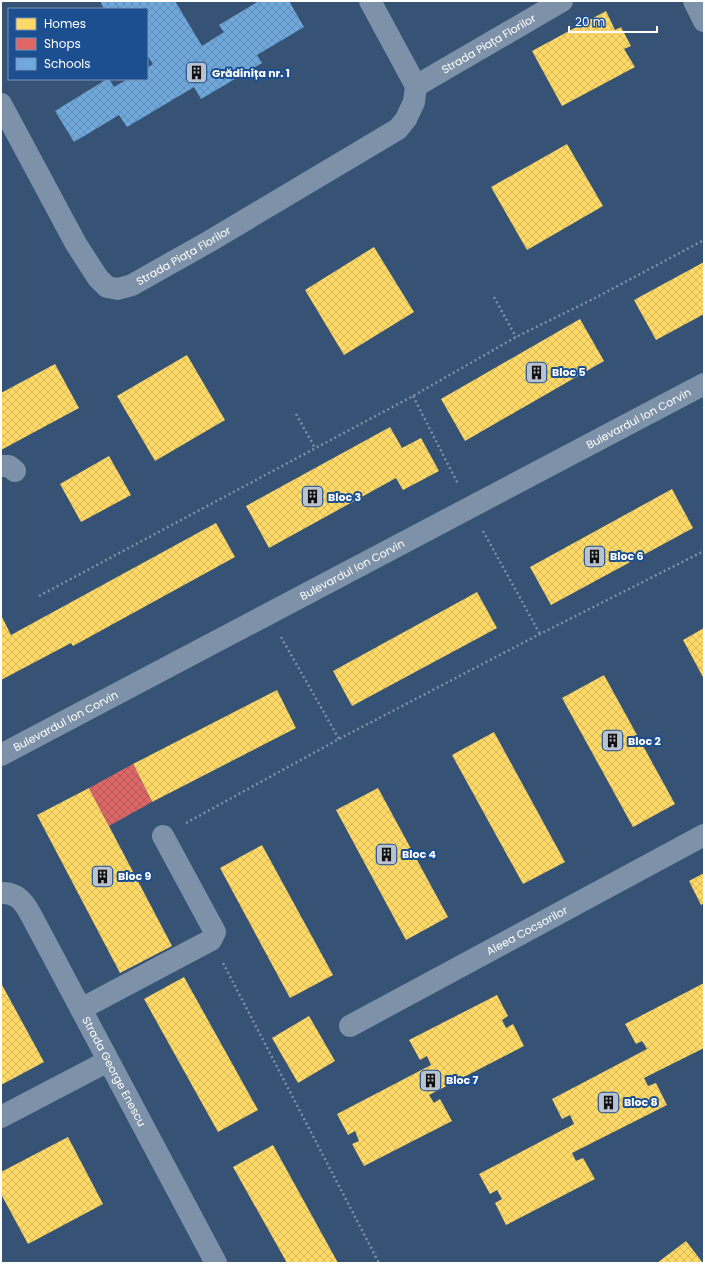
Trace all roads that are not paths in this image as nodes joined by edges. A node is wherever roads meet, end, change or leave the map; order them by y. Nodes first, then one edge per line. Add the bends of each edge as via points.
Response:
1 (370, 1) edge
2 (562, 1) edge
3 (694, 1) edge
4 (704, 21) edge
5 (416, 86) junction
6 (1, 104) edge
7 (704, 384) edge
8 (1, 755) edge
9 (704, 834) edge
10 (163, 836) road end
11 (1, 893) edge
12 (81, 1009) junction
13 (350, 1026) dead end
14 (108, 1061) junction
15 (1, 1117) edge
16 (216, 1263) edge

1 - 5 street
2 - 5 street, Strada Piața Florilor
3 - 4 street
5 - 6 street, Strada Piața Florilor via 414,102 398,129 210,241 132,285 118,290 107,287 98,278 76,244
7 - 8 street, Bulevardul Ion Corvin
9 - 13 street, Aleea Cocsarilor
10 - 12 street via 215,932 211,940
11 - 12 street, Strada George Enescu via 8,892 24,903
12 - 14 street, Strada George Enescu
14 - 15 street
14 - 16 street, Strada George Enescu

